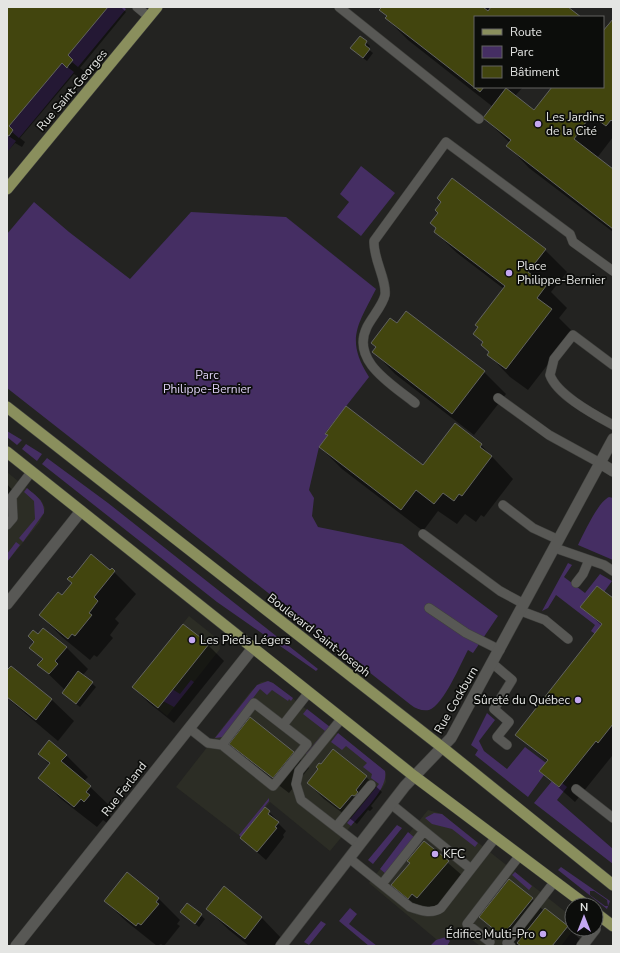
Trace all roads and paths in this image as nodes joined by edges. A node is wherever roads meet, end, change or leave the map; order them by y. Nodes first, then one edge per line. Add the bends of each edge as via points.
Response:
1 (137, 7) edge
2 (157, 7) edge
3 (339, 7) edge
4 (149, 17) junction
5 (479, 119) dead end
6 (7, 189) edge
7 (613, 271) edge
8 (613, 364) edge
9 (498, 398) dead end
10 (415, 403) dead end
11 (7, 407) edge
12 (613, 424) edge
13 (613, 440) edge
14 (7, 452) edge
15 (600, 463) junction
16 (613, 471) edge
17 (32, 472) junction
18 (503, 505) dead end
19 (81, 511) junction
20 (7, 525) edge
21 (422, 534) dead end
22 (557, 544) junction
23 (589, 560) junction
24 (613, 572) edge
25 (576, 583) dead end
26 (7, 604) edge
27 (523, 607) junction
28 (429, 608) dead end
29 (568, 639) dead end
30 (253, 648) junction
31 (500, 650) junction
32 (492, 663) junction
33 (309, 692) junction
34 (342, 718) junction
35 (283, 725) junction
36 (190, 728) junction
37 (222, 745) junction
38 (507, 745) dead end
39 (442, 748) junction
40 (414, 776) junction
41 (371, 785) dead end
42 (576, 789) dead end
43 (391, 804) junction
44 (613, 818) edge
45 (336, 827) junction
46 (424, 831) junction
47 (496, 837) junction
48 (359, 845) junction
49 (520, 855) junction
50 (349, 858) junction
51 (471, 869) junction
52 (555, 881) junction
53 (382, 884) junction
54 (613, 885) edge
55 (576, 897) edge
56 (589, 937) edge
57 (490, 942) dead end
58 (16, 946) edge
59 (281, 946) edge
60 (511, 946) edge
61 (582, 946) edge

1 - 4 lane
2 - 4 main road, Rue Saint-Georges
3 - 5 lane
4 - 6 main road, Rue Saint-Georges
7 - 10 lane via 573,242 570,234 446,142 374,241 374,255 384,286 384,296 364,333 364,348 372,368
8 - 12 lane via 573,335 554,359 550,375 557,386 592,414
9 - 15 lane via 549,436
11 - 39 main road, Boulevard Saint-Joseph
13 - 15 street, Rue Cockburn
14 - 17 main road
15 - 16 street
15 - 22 street, Rue Cockburn
17 - 19 main road
17 - 20 lane via 12,497 13,518
18 - 22 lane
19 - 26 street
19 - 30 main road
21 - 27 lane
22 - 23 lane
22 - 27 street, Rue Cockburn
23 - 24 lane via 604,565
23 - 25 lane
27 - 29 lane via 545,620
27 - 31 street, Rue Cockburn
28 - 31 lane
30 - 33 main road
30 - 36 street, Rue Ferland
31 - 32 street, Rue Cockburn
32 - 38 lane via 512,680 494,709 509,722 497,737
32 - 39 street, Rue Cockburn via 451,738
33 - 34 main road
33 - 35 lane
34 - 40 main road
34 - 45 lane via 297,775 296,784 301,800
35 - 37 lane via 254,703
35 - 37 lane via 307,744 273,786
36 - 37 lane via 208,743
36 - 58 street, Rue Ferland
39 - 40 street, Rue Cockburn
39 - 54 main road, Boulevard Saint-Joseph
40 - 43 street, Rue Cockburn
40 - 47 main road
41 - 45 lane
42 - 44 lane
43 - 46 lane
43 - 48 street, Rue Cockburn
45 - 48 lane
46 - 51 lane
46 - 53 lane
47 - 49 main road
47 - 51 lane
48 - 50 street, Rue Cockburn
49 - 52 main road
49 - 57 lane via 467,924
50 - 53 lane
50 - 59 street, Rue Cockburn
51 - 53 lane via 435,912 410,907
52 - 55 main road
52 - 60 lane via 507,943
56 - 61 street

